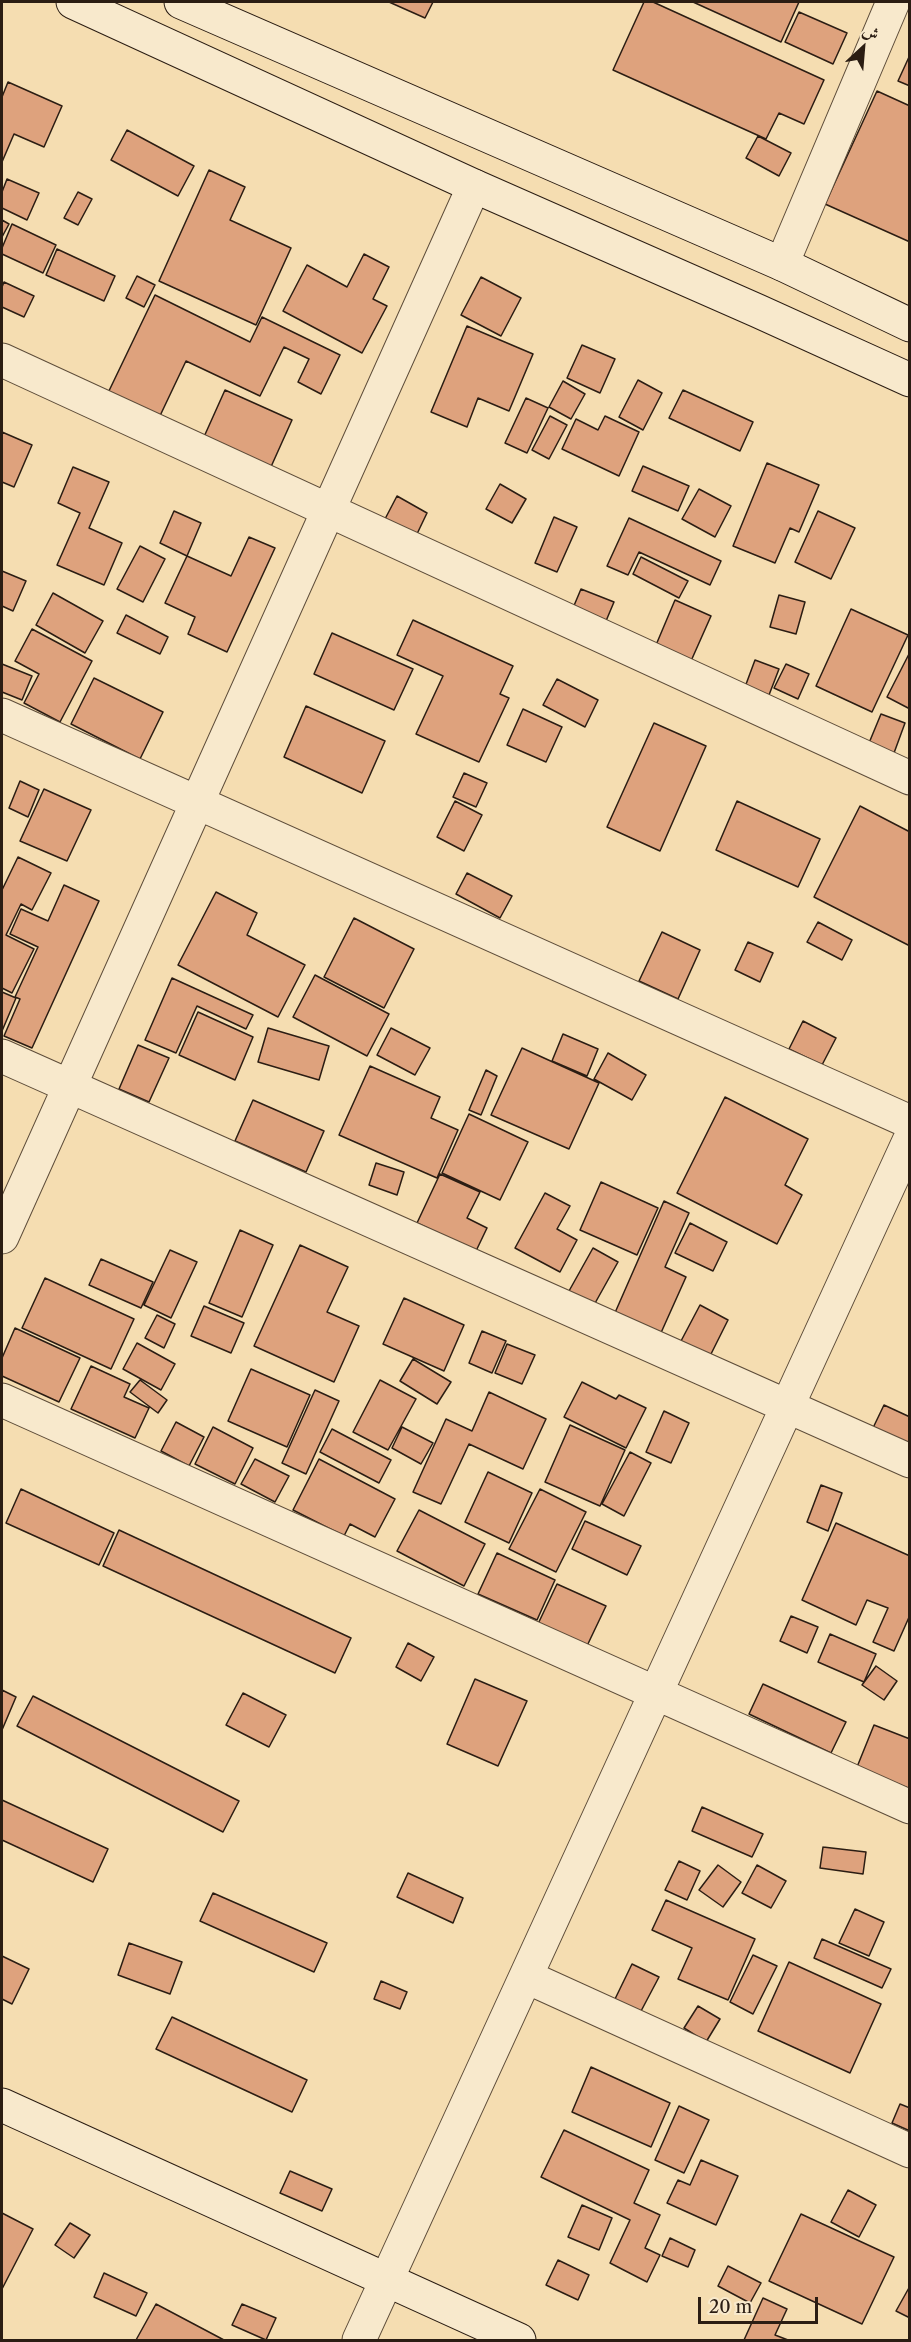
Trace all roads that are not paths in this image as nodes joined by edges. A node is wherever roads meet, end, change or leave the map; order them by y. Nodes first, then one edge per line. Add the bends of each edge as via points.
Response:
1 (73, 2) edge
2 (893, 2) edge
3 (200, 5) edge
4 (474, 186) junction
5 (782, 264) junction
6 (909, 325) edge
7 (2, 360) edge
8 (909, 380) edge
9 (330, 510) junction
10 (2, 715) edge
11 (909, 778) edge
12 (196, 802) junction
13 (2, 1056) edge
14 (70, 1086) junction
15 (909, 1122) edge
16 (909, 1139) edge
17 (2, 1237) edge
18 (2, 1400) edge
19 (787, 1405) junction
20 (909, 1461) edge
21 (654, 1694) junction
22 (909, 1807) edge
23 (527, 1977) junction
24 (2, 2105) edge
25 (909, 2151) edge
26 (386, 2280) junction
27 (359, 2340) edge
28 (519, 2340) edge

1 - 4 street
2 - 5 street
3 - 5 street
4 - 8 street
4 - 9 street
5 - 6 street
7 - 9 street
9 - 11 street
9 - 12 street
10 - 12 street
12 - 14 street
12 - 15 street
13 - 14 street
14 - 17 street
14 - 19 street
16 - 19 street
18 - 21 street
19 - 20 street
19 - 21 street
21 - 22 street
21 - 23 street
23 - 25 street
23 - 26 street
24 - 26 street
26 - 27 street
26 - 28 street

